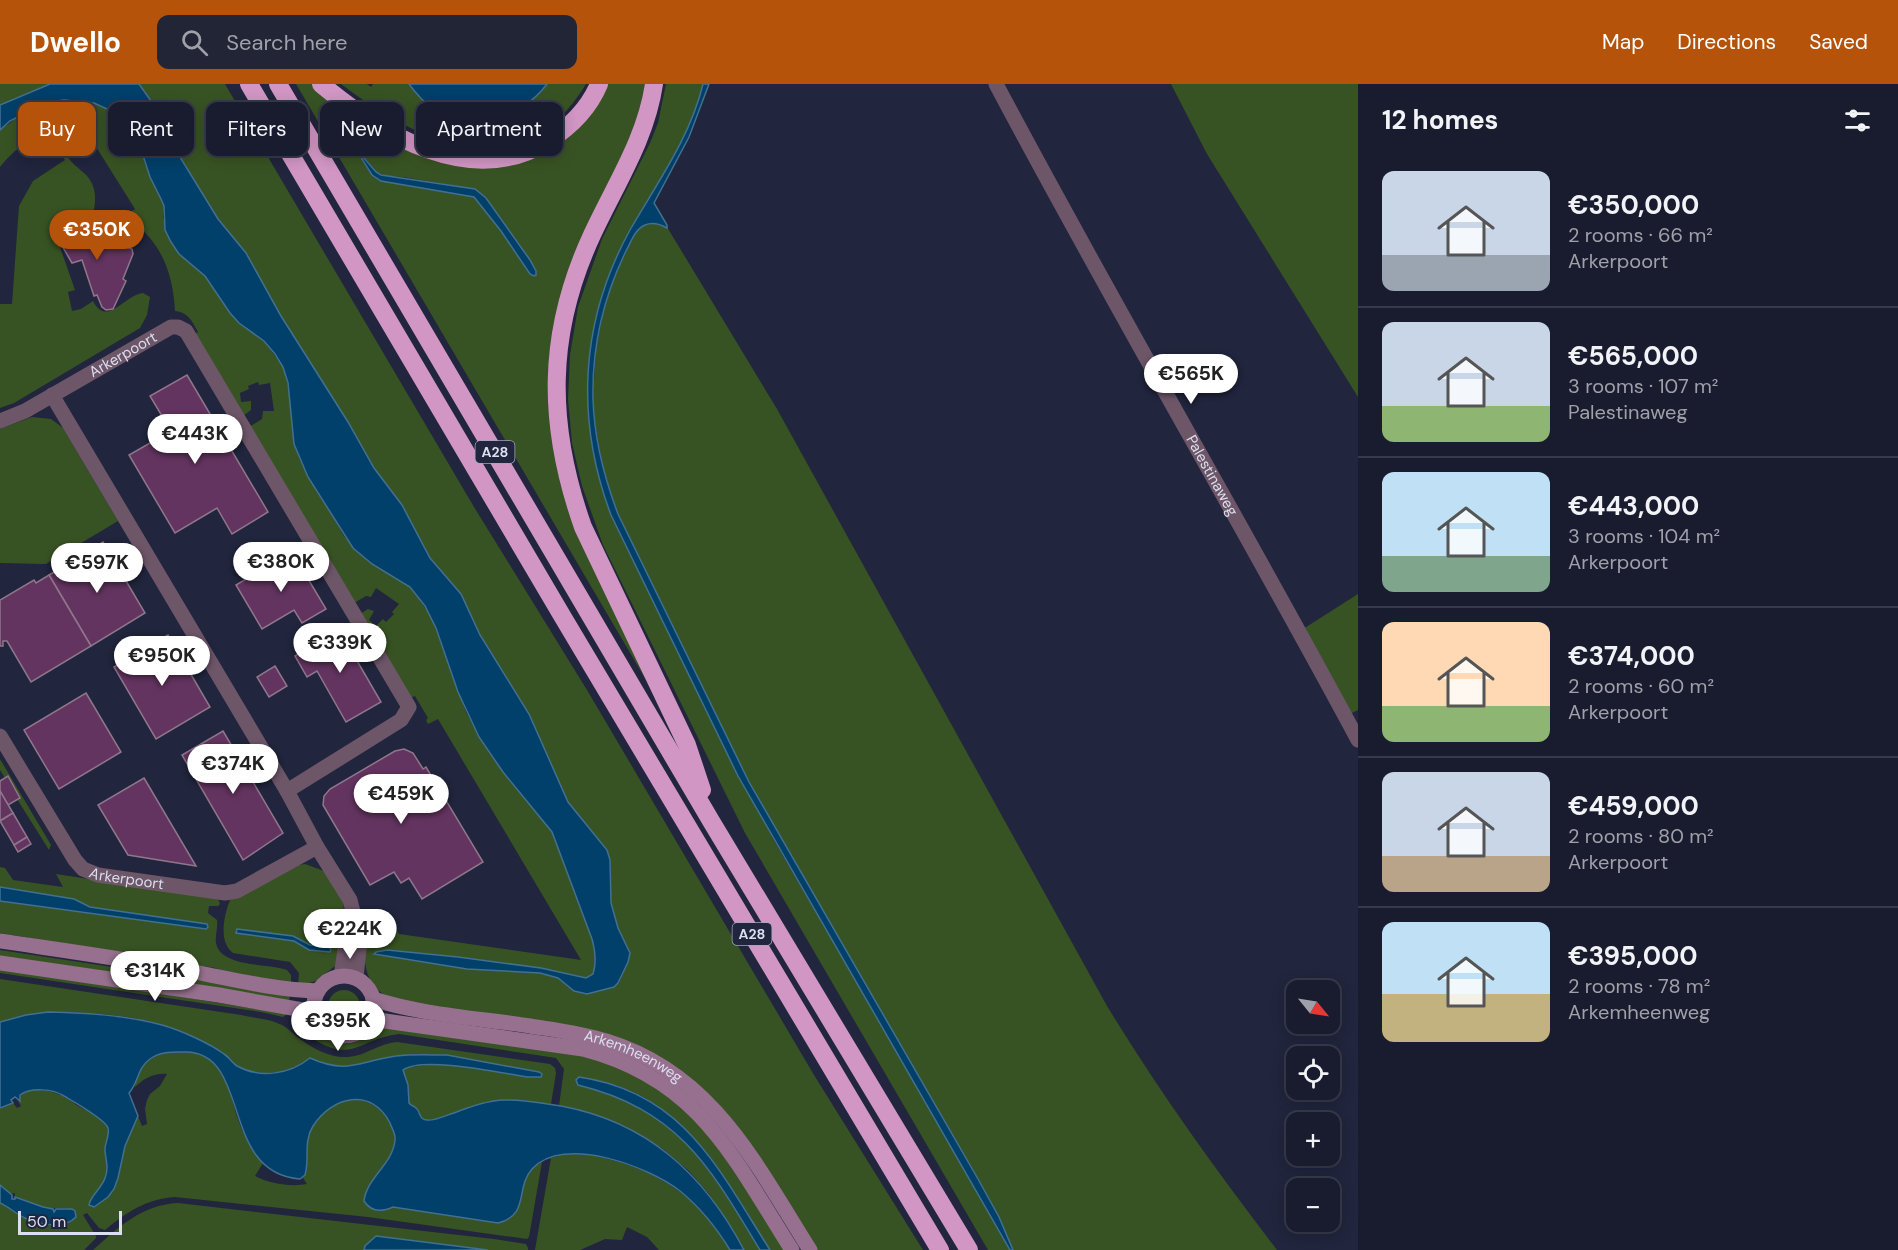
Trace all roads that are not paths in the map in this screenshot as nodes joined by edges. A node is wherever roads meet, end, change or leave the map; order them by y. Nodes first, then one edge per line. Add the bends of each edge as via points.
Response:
1 (249, 84) edge
2 (278, 84) edge
3 (321, 84) edge
4 (600, 84) edge
5 (654, 84) edge
6 (996, 84) edge
7 (52, 395) junction
8 (0, 421) edge
9 (0, 736) edge
10 (1358, 740) edge
11 (287, 791) junction
12 (711, 821) junction
13 (317, 847) junction
14 (0, 941) edge
15 (0, 963) edge
16 (349, 977) junction
17 (318, 991) junction
18 (374, 999) junction
19 (314, 1012) junction
20 (371, 1019) junction
21 (792, 1250) edge
22 (810, 1250) edge
23 (940, 1250) edge
24 (969, 1250) edge

1 - 23 highway, A28
2 - 12 highway, A28
3 - 4 highway via 362,115 410,142 438,153 480,160 526,153 559,135 586,107
5 - 12 highway, A28 via 639,139 592,235 570,294 558,354 558,424 565,469 583,527 687,745
6 - 10 street, Palestinaweg via 1077,237
7 - 8 street, Arkerpoort
7 - 11 street
7 - 11 street, Arkerpoort via 171,327 186,331 410,707 401,720
9 - 13 street, Arkerpoort via 75,860 83,869 98,875 225,893 237,891
11 - 13 street
12 - 24 highway, A28
13 - 16 street via 350,900 360,939
14 - 17 main road via 254,984
15 - 19 main road
16 - 17 main road via 324,983
16 - 18 main road via 370,990
17 - 19 main road
18 - 20 main road
18 - 22 main road, Arkemheenweg via 586,1036 626,1048 663,1067 705,1099 728,1124
19 - 20 main road via 318,1022 335,1035 356,1034
20 - 21 main road, Arkemheenweg via 583,1049 647,1074 681,1097 711,1126

